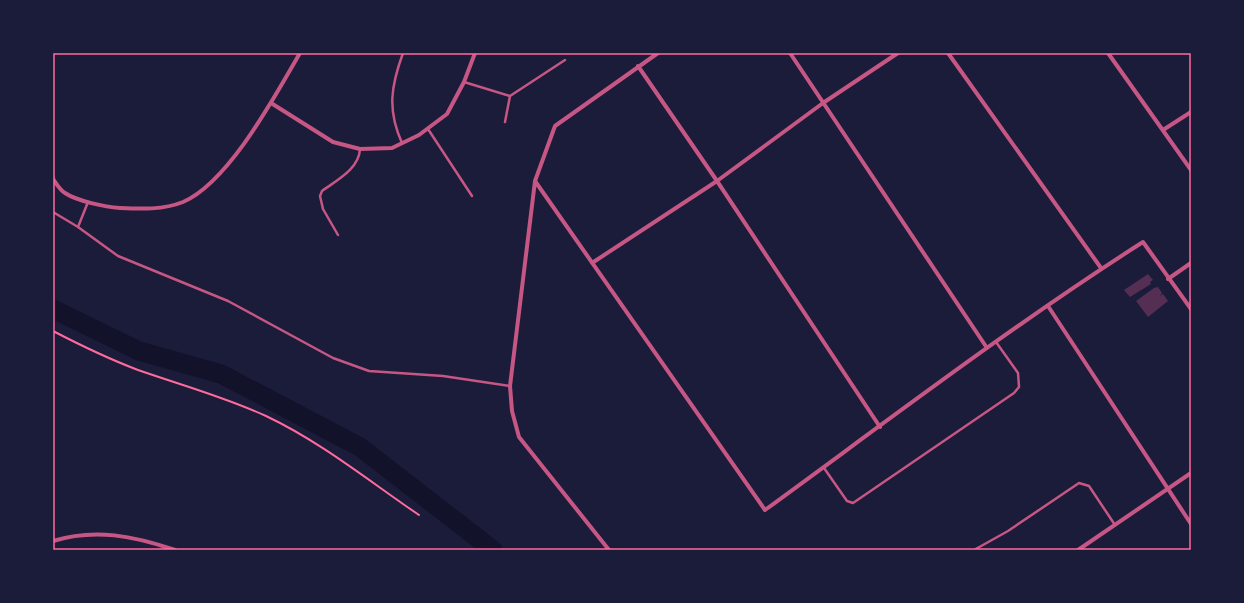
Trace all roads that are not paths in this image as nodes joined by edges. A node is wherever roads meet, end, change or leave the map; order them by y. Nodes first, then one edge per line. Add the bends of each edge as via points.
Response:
1 (300, 53) edge
2 (403, 53) edge
3 (475, 53) edge
4 (658, 53) edge
5 (790, 53) edge
6 (898, 53) edge
7 (948, 53) edge
8 (1108, 53) edge
9 (565, 60) dead end
10 (638, 66) junction
11 (464, 82) junction
12 (510, 96) junction
13 (271, 103) junction
14 (823, 103) junction
15 (1191, 112) edge
16 (505, 122) dead end
17 (428, 129) junction
18 (1163, 130) junction
19 (402, 143) junction
20 (360, 149) junction
21 (1191, 170) edge
22 (53, 179) edge
23 (535, 181) junction
24 (717, 181) junction
25 (472, 196) dead end
26 (88, 202) junction
27 (53, 212) edge
28 (78, 227) junction
29 (338, 235) dead end
30 (592, 263) junction
31 (1191, 263) edge
32 (1101, 268) junction
33 (1168, 279) junction
34 (1048, 306) junction
35 (1191, 309) edge
36 (995, 342) junction
37 (987, 348) junction
38 (510, 386) junction
39 (880, 427) junction
40 (824, 468) junction
41 (1191, 473) edge
42 (1168, 489) junction
43 (1191, 524) edge
44 (1115, 525) junction
45 (53, 541) edge
46 (175, 550) edge
47 (609, 550) edge
48 (974, 550) edge
49 (1078, 550) edge

1 - 13 street
2 - 19 lane via 392,93 392,111
3 - 11 street
4 - 10 street
5 - 14 street
6 - 14 street
7 - 32 street
8 - 18 street
9 - 12 lane
10 - 23 street via 555,126
10 - 24 street
11 - 12 lane
11 - 17 street via 447,114
12 - 16 lane
13 - 20 street via 333,142
13 - 26 street via 220,174 203,191 182,202 152,209 116,208
14 - 24 street
14 - 37 street
15 - 18 street
17 - 19 street
17 - 25 lane
18 - 21 street
19 - 20 street via 392,148
20 - 29 lane via 360,158 354,166 322,191 320,196 323,209
22 - 26 street via 64,193
23 - 30 street
23 - 38 street
24 - 30 street
24 - 39 street
26 - 28 lane
27 - 28 lane
28 - 38 lane via 118,256 228,301 334,358 370,371 443,376
30 - 40 street via 765,510
31 - 33 street
32 - 33 street via 1143,242
32 - 34 street
33 - 35 street
34 - 36 street
34 - 42 street
36 - 37 street
36 - 40 lane via 1018,373 1019,387 1014,393 853,502 847,502
37 - 39 street
38 - 47 street via 512,411 519,437
39 - 40 street
41 - 42 street
42 - 43 street
42 - 44 street
44 - 48 lane via 1089,486 1079,483 1008,531
44 - 49 street
45 - 46 street via 80,535 107,534 128,536

